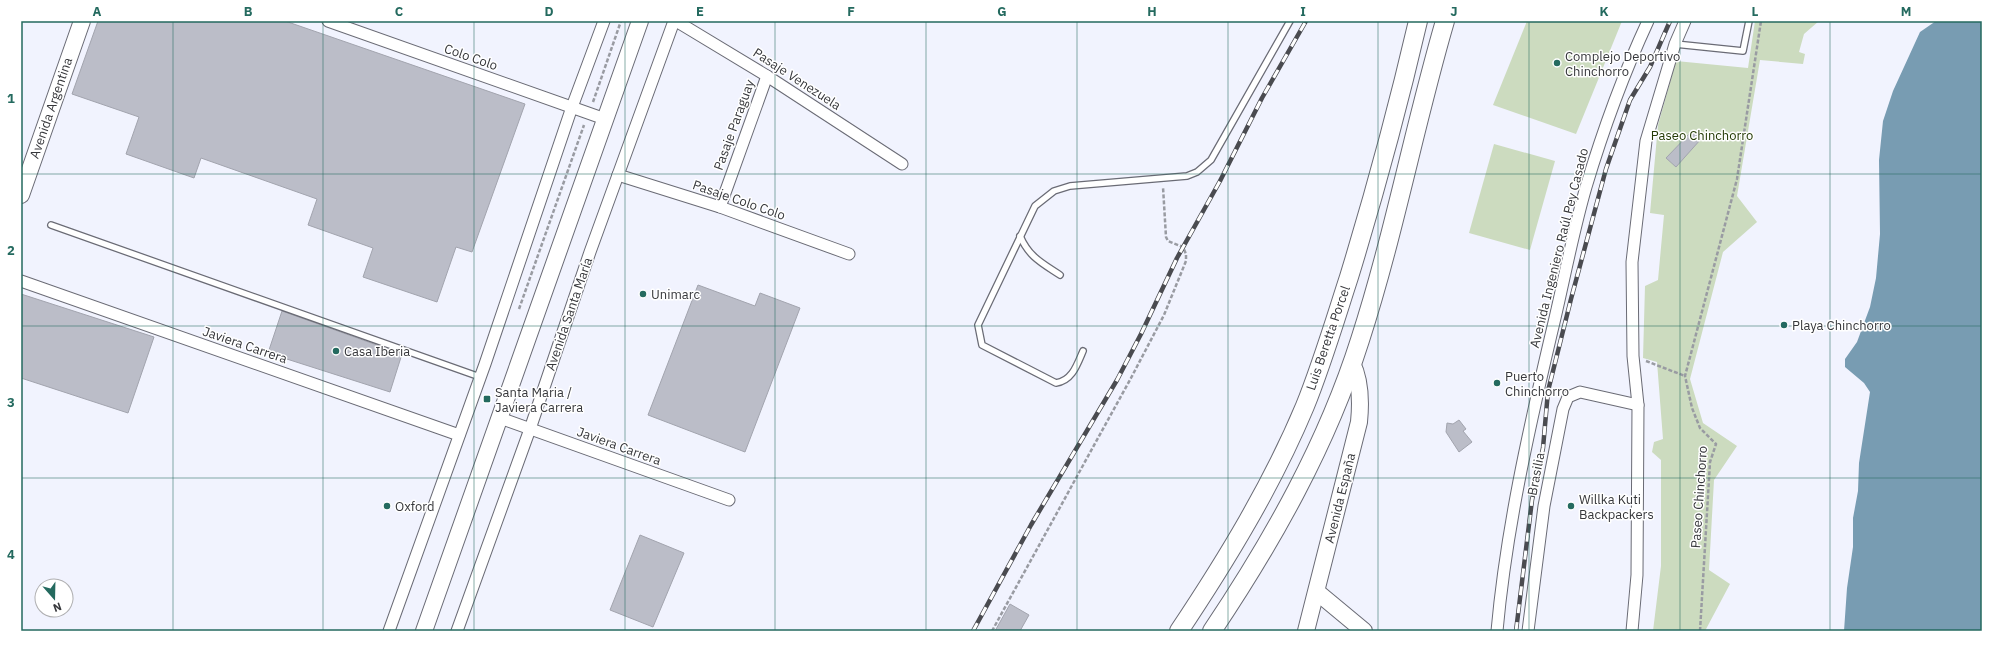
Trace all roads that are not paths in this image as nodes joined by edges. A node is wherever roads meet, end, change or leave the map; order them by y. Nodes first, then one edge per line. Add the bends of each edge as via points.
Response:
1 (82, 21) edge
2 (328, 21) edge
3 (604, 21) edge
4 (640, 21) edge
5 (675, 21) edge
6 (1290, 21) edge
7 (1418, 21) edge
8 (1445, 21) edge
9 (1648, 21) edge
10 (1685, 21) edge
11 (1748, 21) edge
12 (1675, 44) junction
13 (767, 76) junction
14 (572, 107) junction
15 (605, 119) junction
16 (902, 164) dead end
17 (618, 175) junction
18 (21, 195) edge
19 (720, 207) junction
20 (51, 225) dead end
21 (1020, 236) junction
22 (849, 254) dead end
23 (1060, 275) dead end
24 (21, 281) edge
25 (1083, 351) dead end
26 (1352, 363) junction
27 (480, 377) junction
28 (1638, 405) junction
29 (500, 418) junction
30 (530, 429) junction
31 (459, 435) junction
32 (729, 500) dead end
33 (1317, 592) junction
34 (389, 631) edge
35 (424, 631) edge
36 (457, 631) edge
37 (1179, 631) edge
38 (1212, 631) edge
39 (1306, 631) edge
40 (1364, 631) edge
41 (1497, 631) edge
42 (1528, 631) edge
43 (1632, 631) edge

1 - 18 main road, Avenida Argentina
2 - 14 street, Colo Colo
3 - 14 street
4 - 15 main road
5 - 13 street, Pasaje Venezuela
5 - 17 street, Avenida Santa María
6 - 21 lane via 1211,160 1197,172 1187,176 1070,186 1054,191 1035,206
7 - 37 main road, Luis Beretta Porcel via 1377,185 1338,312 1306,404 1246,524
8 - 26 main road via 1384,258
9 - 41 street, Avenida Ingeniero Raúl Pey Casado via 1610,112 1586,189 1510,528
10 - 12 street
11 - 12 lane via 1744,51
12 - 28 street via 1646,141 1632,262 1633,356
13 - 16 street, Pasaje Venezuela
13 - 19 street, Pasaje Paraguay
14 - 15 street, Colo Colo
14 - 27 street
15 - 29 main road
17 - 19 street, Pasaje Colo Colo
17 - 30 street, Avenida Santa María
19 - 22 street, Pasaje Colo Colo
20 - 27 lane
21 - 23 lane via 1026,249 1037,260
21 - 25 lane via 978,325 982,345 1056,383 1065,382 1072,374
24 - 31 street, Javiera Carrera
26 - 33 main road, Avenida España via 1361,404 1359,422
26 - 38 main road via 1323,436 1293,498 1259,558
27 - 31 street
28 - 42 street, Brasilia via 1580,392 1568,397 1563,409 1544,506
28 - 43 street via 1637,575
29 - 30 street, Javiera Carrera
29 - 35 main road
30 - 32 street, Javiera Carrera
30 - 36 street, Avenida Santa María
31 - 34 street
33 - 39 main road, Avenida España
33 - 40 main road

